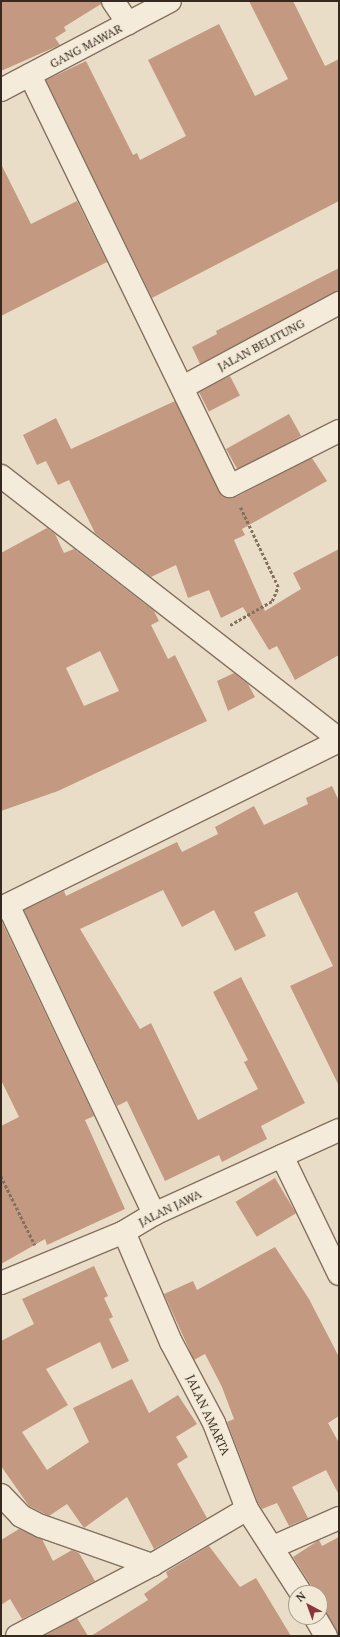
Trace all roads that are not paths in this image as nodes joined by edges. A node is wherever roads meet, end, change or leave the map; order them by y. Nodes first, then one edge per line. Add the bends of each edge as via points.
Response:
1 (113, 1) edge
2 (170, 1) edge
3 (128, 23) junction
4 (30, 75) junction
5 (1, 90) edge
6 (339, 303) edge
7 (183, 387) junction
8 (339, 431) edge
9 (1, 476) edge
10 (339, 740) edge
11 (4, 907) edge
12 (339, 1130) edge
13 (282, 1156) junction
14 (154, 1214) junction
15 (124, 1232) junction
16 (339, 1274) edge
17 (1, 1283) edge
18 (1, 1496) edge
19 (247, 1509) junction
20 (339, 1518) edge
21 (273, 1547) junction
22 (152, 1566) junction
23 (296, 1585) edge
24 (320, 1625) edge
25 (17, 1636) edge
26 (326, 1636) edge

1 - 3 street
2 - 3 street, GANG MAWAR
3 - 4 street, GANG MAWAR
4 - 5 street, GANG MAWAR
4 - 7 street
6 - 7 street, JALAN BELITUNG
7 - 8 street via 230,486
9 - 10 street
10 - 11 street
11 - 14 street
12 - 13 street, JALAN JAWA
13 - 14 street, JALAN JAWA
13 - 16 street
14 - 15 street, JALAN JAWA
15 - 17 street, JALAN JAWA
15 - 19 street, JALAN AMARTA via 171,1342 214,1423
18 - 22 street via 21,1516 41,1526
19 - 21 street, JALAN AMARTA
19 - 22 street
20 - 21 street
21 - 23 street, JALAN AMARTA
22 - 25 street
24 - 26 street

